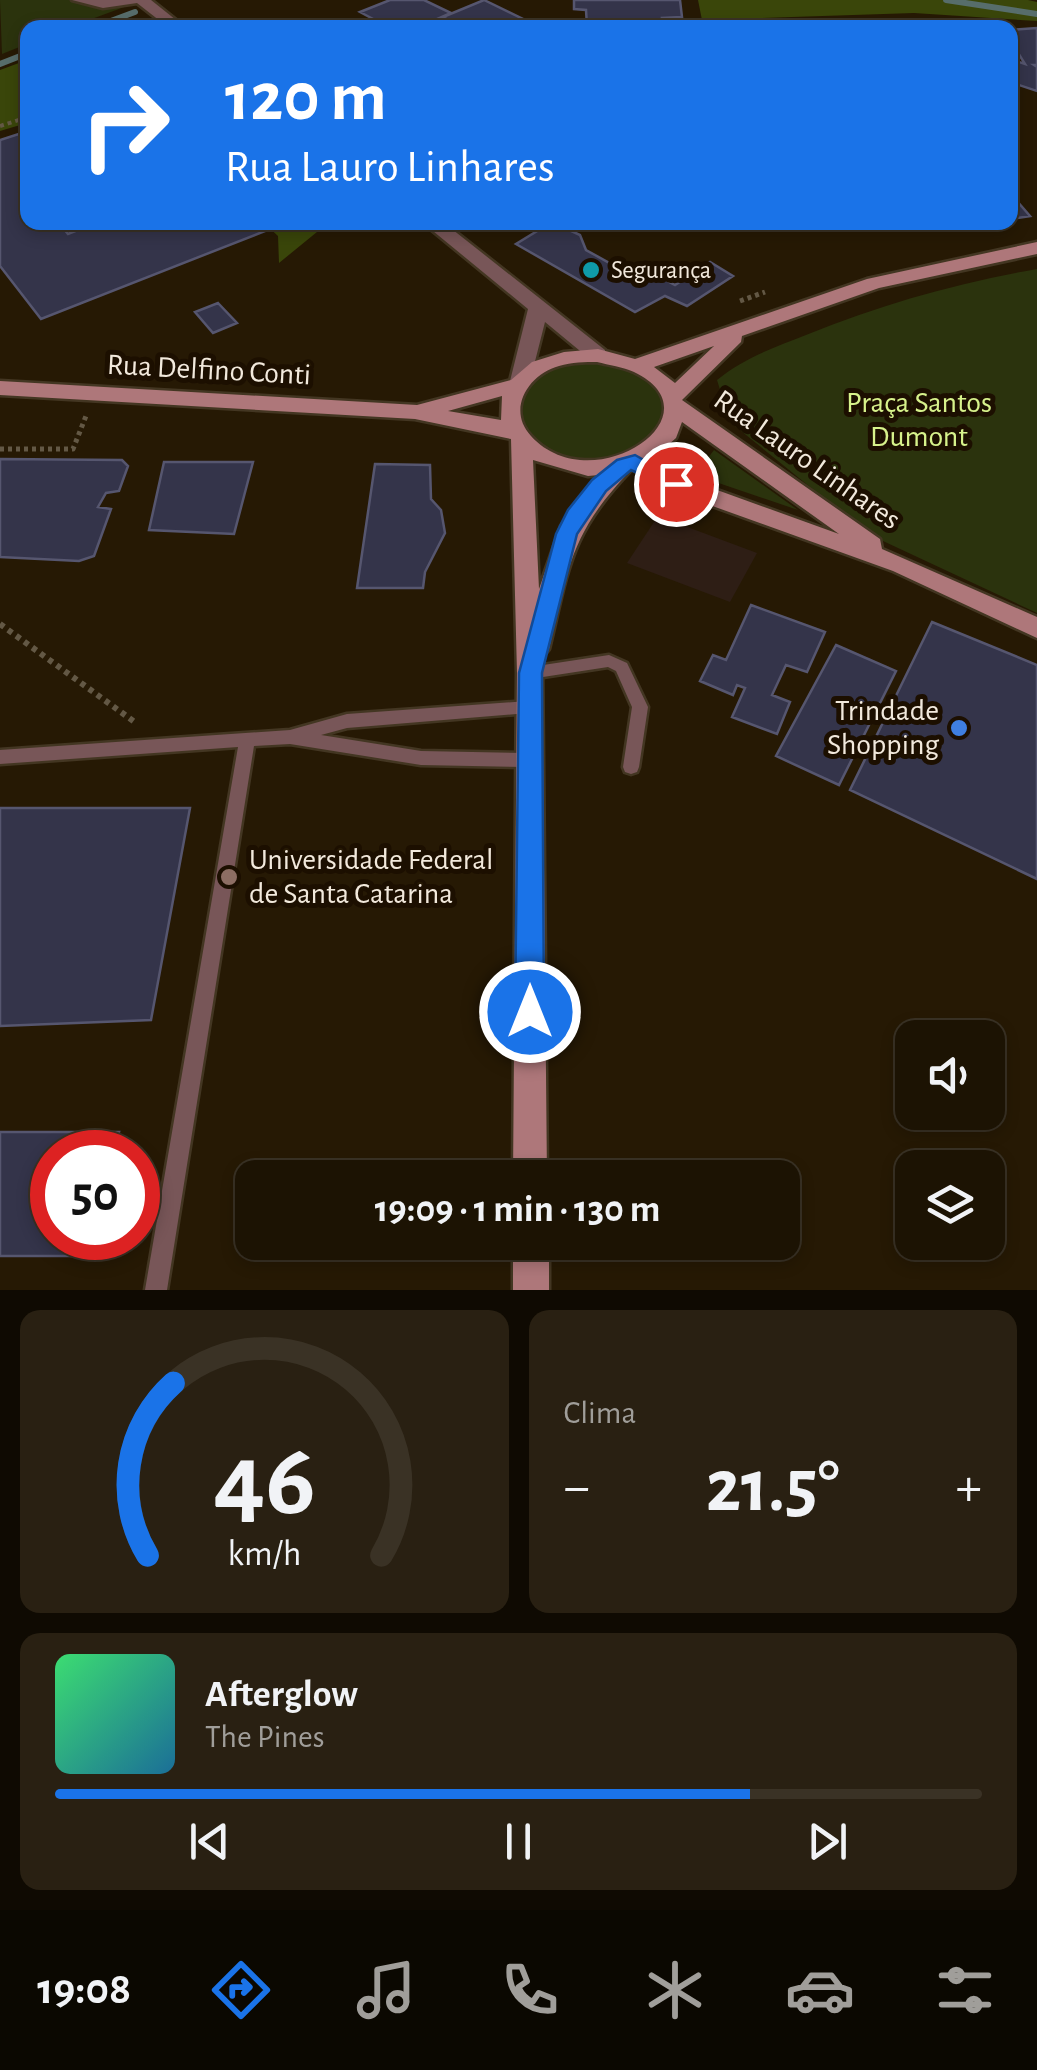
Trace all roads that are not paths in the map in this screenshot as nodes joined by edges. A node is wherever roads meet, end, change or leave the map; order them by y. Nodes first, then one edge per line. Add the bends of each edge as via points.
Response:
1 (79, 0) edge
2 (134, 0) edge
3 (142, 0) edge
4 (168, 20) edge
5 (442, 230) edge
6 (1037, 248) edge
7 (540, 306) junction
8 (742, 330) junction
9 (598, 355) junction
10 (640, 365) junction
11 (518, 383) junction
12 (0, 388) edge
13 (675, 402) junction
14 (415, 412) junction
15 (517, 435) junction
16 (630, 463) junction
17 (901, 564) junction
18 (1037, 628) edge
19 (530, 673) junction
20 (528, 707) junction
21 (290, 737) junction
22 (247, 739) junction
23 (0, 758) edge
24 (528, 760) junction
25 (631, 768) dead end
26 (530, 1160) edge
27 (531, 1260) edge
28 (156, 1290) edge
29 (531, 1290) edge

1 - 2 street
3 - 4 street
5 - 7 street
6 - 8 main road via 874,283
7 - 9 street
7 - 11 street
8 - 10 main road
8 - 13 main road
9 - 10 main road
9 - 11 main road via 553,360
10 - 13 main road
11 - 14 main road, Rua Delfino Conti
11 - 15 main road via 508,415
12 - 14 main road, Rua Delfino Conti
13 - 16 main road via 675,425 662,446
13 - 17 main road, Rua Lauro Linhares
14 - 15 main road, Rua Delfino Conti
15 - 16 main road via 548,459 567,464
15 - 19 main road
16 - 17 main road, Rua Lauro Linhares
16 - 19 main road via 588,498 566,534
17 - 18 main road, Rua Lauro Linhares
19 - 20 main road
19 - 25 lane via 609,661 622,667 640,708
20 - 21 lane via 346,721
20 - 24 main road
21 - 22 lane
21 - 24 lane via 421,758
22 - 23 lane
22 - 28 lane
24 - 26 main road
27 - 29 main road

